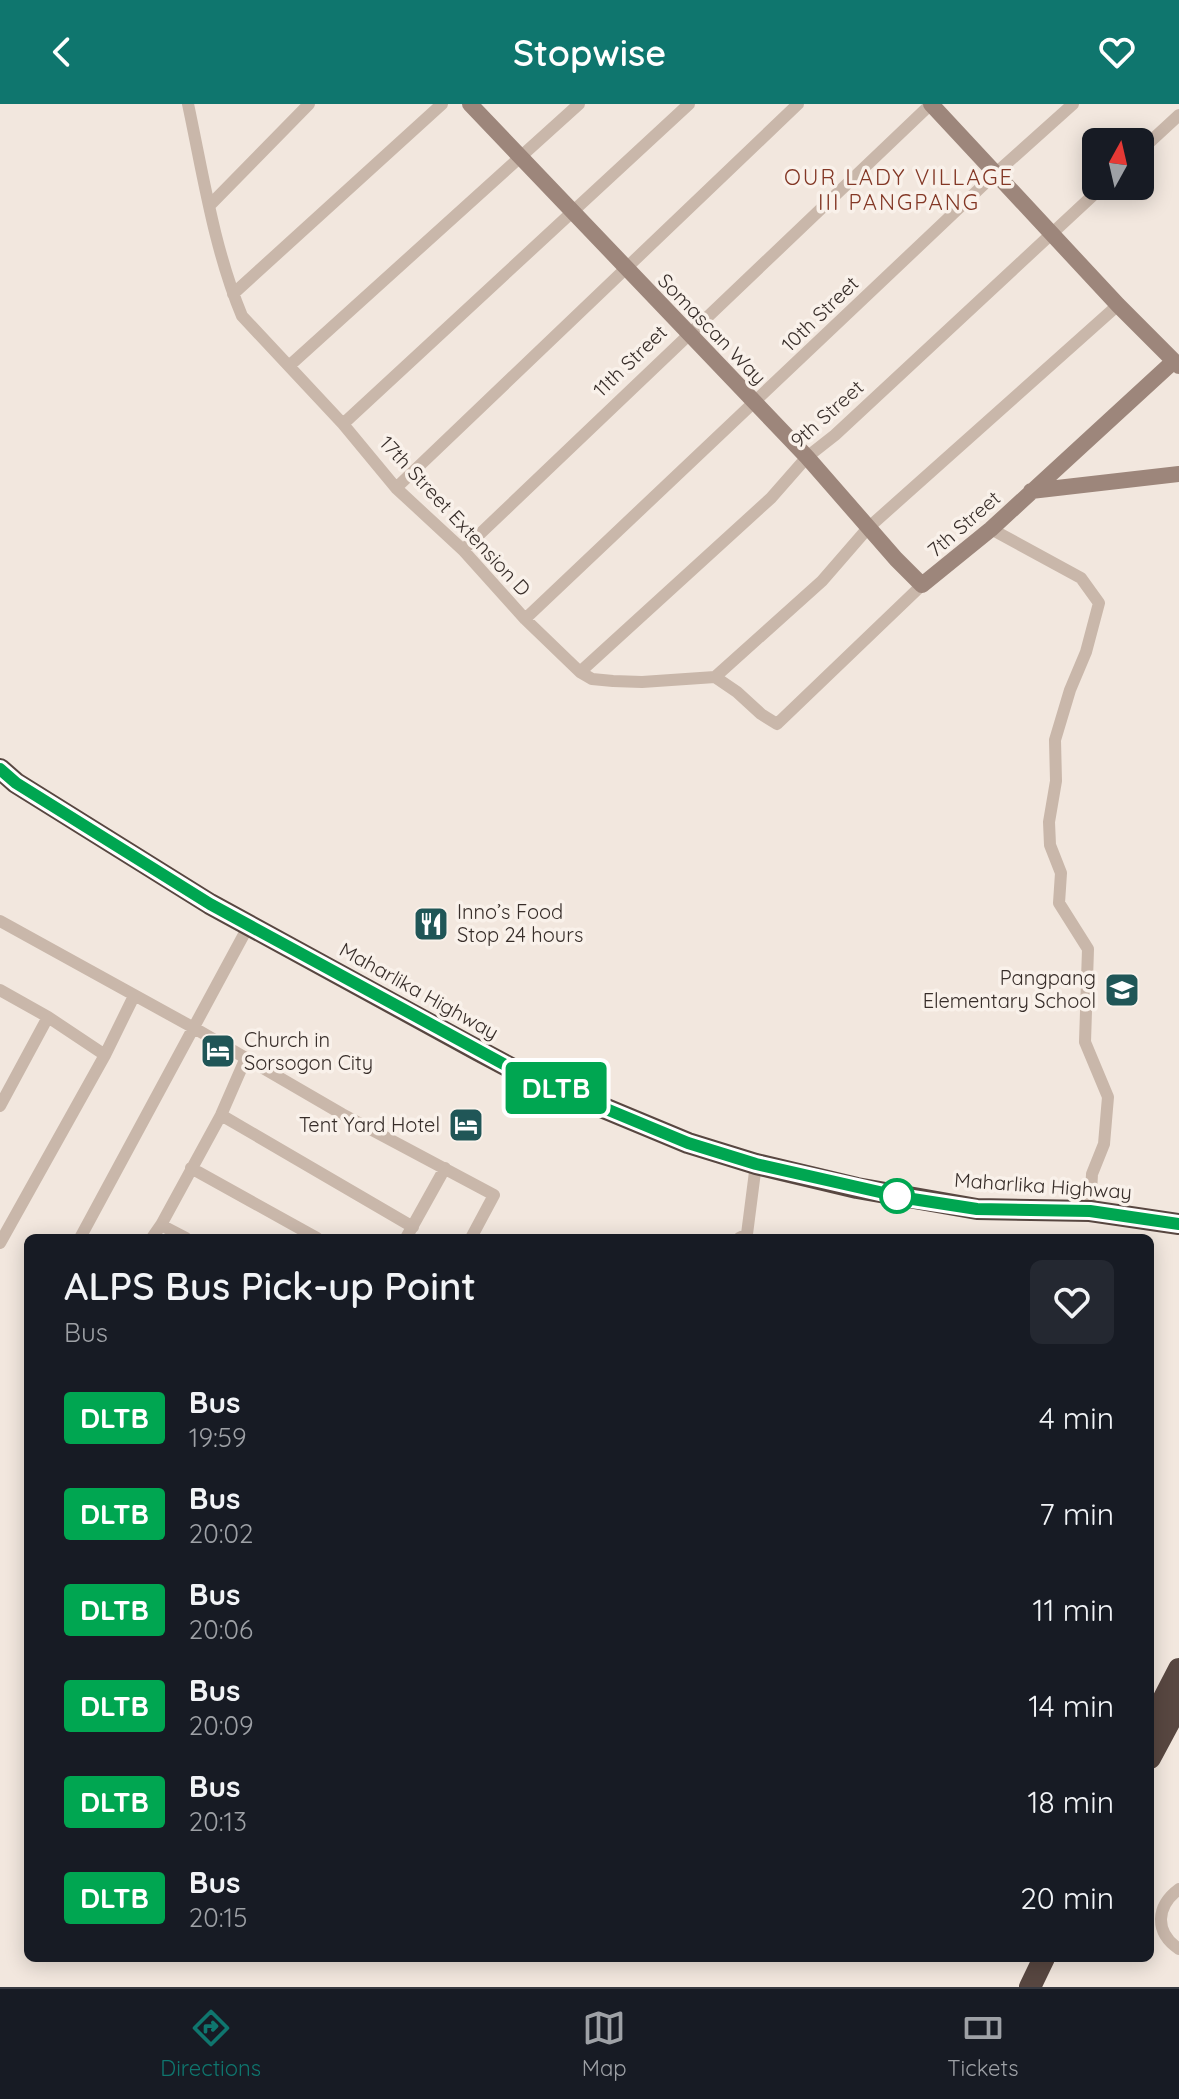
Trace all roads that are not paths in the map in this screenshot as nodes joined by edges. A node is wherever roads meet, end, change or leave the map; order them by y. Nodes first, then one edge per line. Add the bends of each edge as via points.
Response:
1 (188, 104) edge
2 (309, 104) edge
3 (442, 104) edge
4 (470, 104) edge
5 (579, 104) edge
6 (689, 104) edge
7 (798, 104) edge
8 (931, 104) edge
9 (1073, 104) edge
10 (1179, 115) edge
11 (1154, 138) edge
12 (522, 157) junction
13 (996, 173) junction
14 (1088, 200) edge
15 (210, 205) junction
16 (574, 211) junction
17 (1053, 232) junction
18 (626, 267) junction
19 (233, 294) junction
20 (1118, 305) junction
21 (688, 334) junction
22 (1177, 361) edge
23 (289, 366) junction
24 (756, 403) junction
25 (343, 424) junction
26 (807, 457) junction
27 (1179, 474) edge
28 (396, 488) junction
29 (1031, 491) junction
30 (868, 528) junction
31 (991, 529) junction
32 (463, 550) junction
33 (922, 585) junction
34 (525, 619) junction
35 (580, 672) junction
36 (715, 677) junction
37 (0, 769) edge
38 (0, 921) edge
39 (249, 925) junction
40 (0, 990) edge
41 (134, 996) junction
42 (48, 1017) junction
43 (194, 1028) junction
44 (105, 1055) junction
45 (245, 1060) junction
46 (0, 1106) edge
47 (221, 1115) junction
48 (756, 1164) junction
49 (191, 1168) junction
50 (445, 1168) junction
51 (1090, 1211) junction
52 (1179, 1224) edge
53 (161, 1225) junction
54 (410, 1232) edge
55 (82, 1234) edge
56 (155, 1234) edge
57 (178, 1234) edge
58 (310, 1234) edge
59 (473, 1234) edge
60 (747, 1234) edge
61 (0, 1243) edge
62 (1179, 1669) edge
63 (1179, 1704) edge
64 (1154, 1717) edge
65 (1154, 1751) edge
66 (1179, 1889) edge
67 (1179, 1949) edge
68 (1027, 1962) edge
69 (1042, 1962) edge
70 (1017, 1987) edge
71 (1030, 1987) edge

1 - 15 street, 17th Street Extension D
2 - 15 street
3 - 19 street
4 - 12 street, Somascan Way
5 - 12 street
6 - 16 street
7 - 18 street
8 - 13 street
8 - 21 street, 11th Street
9 - 13 street, 10th Street
10 - 11 street
12 - 16 street, Somascan Way
12 - 23 street
13 - 17 street
13 - 24 street, 10th Street
14 - 17 street, 9th Street
15 - 19 street, 17th Street Extension D
16 - 18 street, Somascan Way
16 - 25 street
17 - 20 street
17 - 26 street, 9th Street
18 - 21 street, Somascan Way
18 - 28 street
19 - 23 street, 17th Street Extension D via 242,316
20 - 22 street
20 - 30 street
21 - 24 street, Somascan Way
21 - 32 street, 11th Street
22 - 29 street, 7th Street
23 - 25 street, 17th Street Extension D
24 - 26 street, Somascan Way
24 - 34 street, 10th Street
25 - 28 street, 17th Street Extension D
26 - 30 street, Somascan Way
26 - 35 street, 9th Street via 771,498
27 - 29 street
28 - 32 street, 17th Street Extension D
29 - 31 street, 7th Street
30 - 33 street, Somascan Way
30 - 36 street via 822,581
31 - 33 street, 7th Street
31 - 51 street via 1081,578 1099,603 1055,740 1049,822 1050,845 1061,873 1059,903 1088,949 1085,1042 1108,1097
32 - 34 street, 17th Street Extension D
33 - 36 street, 7th Street via 777,724
34 - 35 street, 17th Street Extension D
35 - 36 street via 592,679 628,682
37 - 39 highway, Maharlika Highway
38 - 41 street
39 - 43 street
39 - 48 highway, Maharlika Highway via 522,1074 688,1143
40 - 42 street
41 - 43 street
41 - 44 street
42 - 44 street
42 - 46 street
43 - 45 street
43 - 55 street
44 - 61 street
45 - 47 street
45 - 50 street
47 - 49 street
47 - 54 street
48 - 51 highway, Maharlika Highway via 977,1209
48 - 60 street
49 - 53 street
49 - 58 street
50 - 54 street
50 - 59 street via 494,1195
51 - 52 highway, Maharlika Highway
53 - 56 street
53 - 57 street
62 - 64 highway
63 - 65 highway
66 - 67 street via 1164,1904 1159,1919
68 - 70 highway
69 - 71 highway

